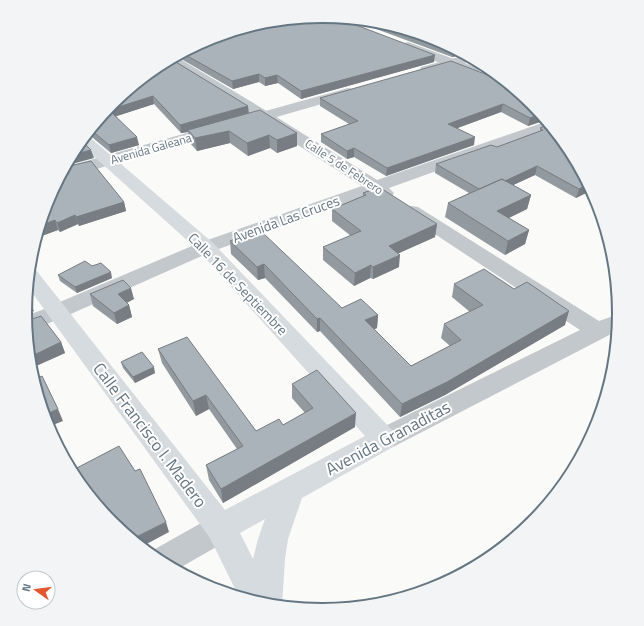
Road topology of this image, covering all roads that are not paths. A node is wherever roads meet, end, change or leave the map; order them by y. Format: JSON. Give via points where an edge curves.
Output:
{"nodes":[{"id":1,"x":394,"y":41,"type":"edge"},
{"id":2,"x":462,"y":60,"type":"edge"},
{"id":3,"x":176,"y":62,"type":"edge"},
{"id":4,"x":451,"y":63,"type":"junction"},
{"id":5,"x":414,"y":74,"type":"edge"},
{"id":6,"x":488,"y":76,"type":"edge"},
{"id":7,"x":362,"y":88,"type":"edge"},
{"id":8,"x":265,"y":116,"type":"junction"},
{"id":9,"x":544,"y":127,"type":"edge"},
{"id":10,"x":88,"y":142,"type":"edge"},
{"id":11,"x":108,"y":161,"type":"junction"},
{"id":12,"x":69,"y":172,"type":"edge"},
{"id":13,"x":376,"y":187,"type":"junction"},
{"id":14,"x":206,"y":247,"type":"junction"},
{"id":15,"x":34,"y":281,"type":"edge"},
{"id":16,"x":56,"y":312,"type":"junction"},
{"id":17,"x":32,"y":322,"type":"edge"},
{"id":18,"x":611,"y":324,"type":"edge"},
{"id":19,"x":597,"y":331,"type":"junction"},
{"id":20,"x":384,"y":439,"type":"junction"},
{"id":21,"x":290,"y":490,"type":"junction"},
{"id":22,"x":221,"y":528,"type":"junction"},
{"id":23,"x":167,"y":558,"type":"edge"},
{"id":24,"x":255,"y":595,"type":"edge"},
{"id":25,"x":267,"y":597,"type":"edge"}],
"edges":[{"from":1,"to":4,"type":"street"},
{"from":2,"to":4,"type":"street"},
{"from":3,"to":8,"type":"street","name":"Calle 5 de Febrero"},
{"from":4,"to":5,"type":"street"},
{"from":4,"to":6,"type":"street"},
{"from":7,"to":8,"type":"street","name":"Avenida Galeana"},
{"from":8,"to":11,"type":"street","name":"Avenida Galeana"},
{"from":8,"to":13,"type":"street","name":"Calle 5 de Febrero"},
{"from":9,"to":13,"type":"street","name":"Avenida Las Cruces"},
{"from":10,"to":11,"type":"main road","name":"Calle 16 de Septiembre"},
{"from":11,"to":12,"type":"street","name":"Avenida Galeana"},
{"from":11,"to":14,"type":"main road","name":"Calle 16 de Septiembre"},
{"from":13,"to":14,"type":"street","name":"Avenida Las Cruces"},
{"from":13,"to":19,"type":"street","name":"Calle 5 de Febrero"},
{"from":14,"to":16,"type":"street","name":"Avenida Las Cruces"},
{"from":14,"to":20,"type":"main road","name":"Calle 16 de Septiembre"},
{"from":15,"to":16,"type":"main road","name":"Calle Francisco I. Madero"},
{"from":16,"to":17,"type":"street","name":"Avenida Las Cruces"},
{"from":16,"to":22,"type":"main road","name":"Calle Francisco I. Madero"},
{"from":18,"to":19,"type":"street","name":"Avenida Granaditas"},
{"from":19,"to":20,"type":"street","name":"Avenida Granaditas"},
{"from":20,"to":21,"type":"main road","name":"Avenida Granaditas"},
{"from":21,"to":22,"type":"main road","name":"Avenida Granaditas"},
{"from":21,"to":25,"type":"main road","via":[[273,539]]},
{"from":22,"to":23,"type":"street","name":"Avenida Granaditas"},
{"from":22,"to":24,"type":"main road","name":"Calle Francisco I. Madero"}]}
